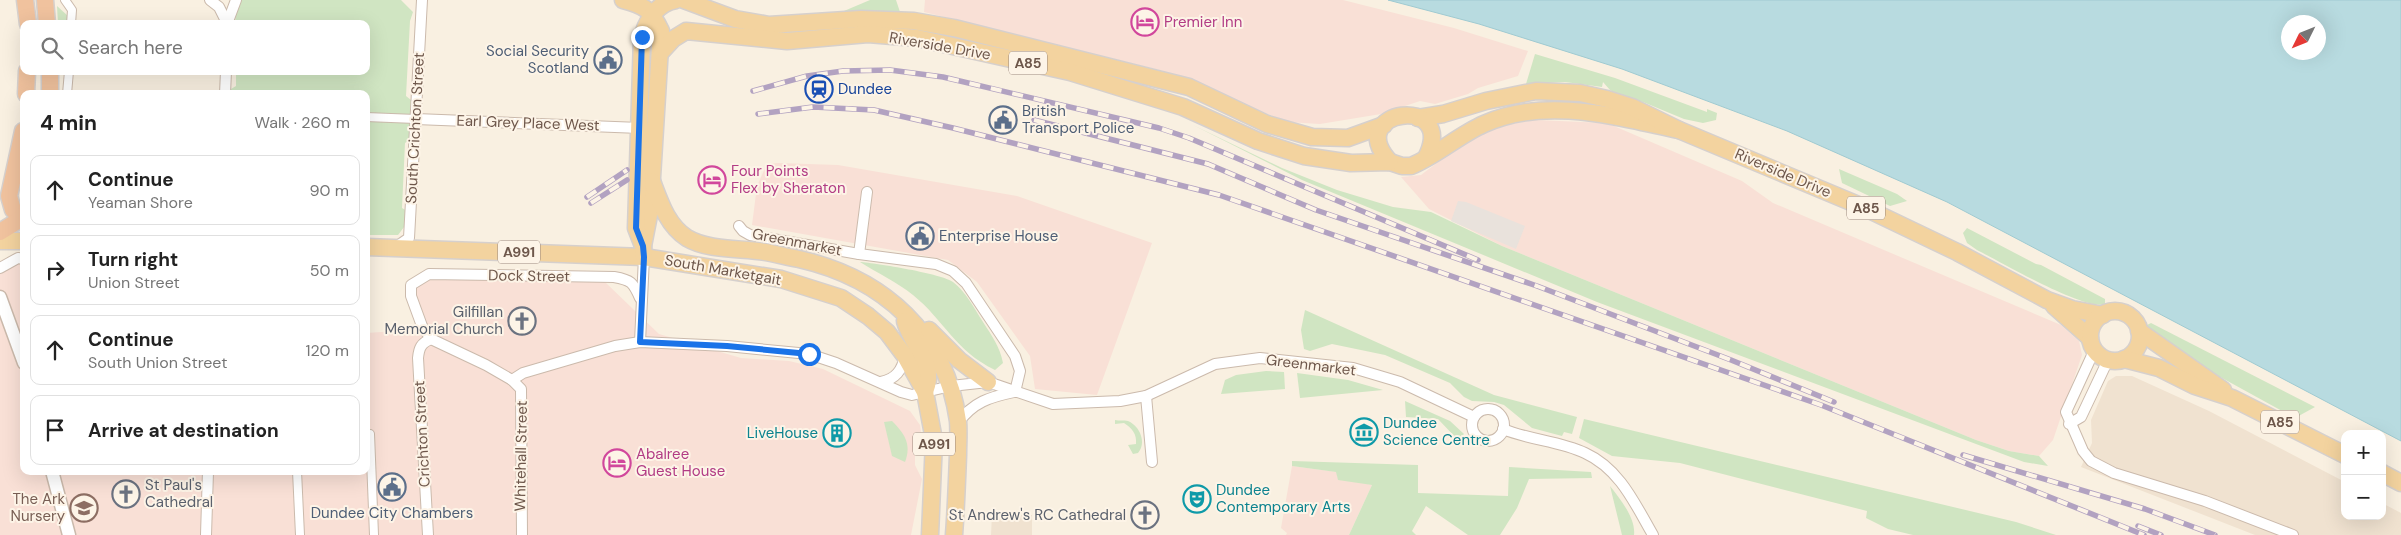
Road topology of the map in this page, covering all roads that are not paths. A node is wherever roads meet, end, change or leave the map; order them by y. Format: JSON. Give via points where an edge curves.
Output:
{"nodes":[{"id":1,"x":25,"y":0,"type":"edge"},
{"id":2,"x":45,"y":0,"type":"edge"},
{"id":3,"x":65,"y":0,"type":"edge"},
{"id":4,"x":210,"y":0,"type":"edge"},
{"id":5,"x":236,"y":0,"type":"edge"},
{"id":6,"x":422,"y":0,"type":"edge"},
{"id":7,"x":623,"y":0,"type":"edge"},
{"id":8,"x":676,"y":0,"type":"edge"},
{"id":9,"x":684,"y":0,"type":"edge"},
{"id":10,"x":653,"y":14,"type":"junction"},
{"id":11,"x":28,"y":20,"type":"edge"},
{"id":12,"x":47,"y":20,"type":"edge"},
{"id":13,"x":71,"y":20,"type":"edge"},
{"id":14,"x":226,"y":20,"type":"edge"},
{"id":15,"x":228,"y":20,"type":"edge"},
{"id":16,"x":661,"y":52,"type":"junction"},
{"id":17,"x":27,"y":75,"type":"edge"},
{"id":18,"x":50,"y":75,"type":"edge"},
{"id":19,"x":69,"y":75,"type":"edge"},
{"id":20,"x":226,"y":75,"type":"edge"},
{"id":21,"x":26,"y":90,"type":"edge"},
{"id":22,"x":50,"y":90,"type":"edge"},
{"id":23,"x":68,"y":90,"type":"edge"},
{"id":24,"x":225,"y":90,"type":"edge"},
{"id":25,"x":370,"y":117,"type":"edge"},
{"id":26,"x":1418,"y":118,"type":"junction"},
{"id":27,"x":416,"y":119,"type":"junction"},
{"id":28,"x":1384,"y":125,"type":"junction"},
{"id":29,"x":640,"y":128,"type":"junction"},
{"id":30,"x":1679,"y":130,"type":"junction"},
{"id":31,"x":20,"y":138,"type":"edge"},
{"id":32,"x":20,"y":145,"type":"edge"},
{"id":33,"x":1426,"y":158,"type":"junction"},
{"id":34,"x":1390,"y":162,"type":"junction"},
{"id":35,"x":652,"y":181,"type":"junction"},
{"id":36,"x":0,"y":185,"type":"edge"},
{"id":37,"x":867,"y":192,"type":"dead end"},
{"id":38,"x":20,"y":215,"type":"edge"},
{"id":39,"x":20,"y":219,"type":"edge"},
{"id":40,"x":739,"y":226,"type":"dead end"},
{"id":41,"x":0,"y":232,"type":"edge"},
{"id":42,"x":0,"y":241,"type":"edge"},
{"id":43,"x":20,"y":241,"type":"edge"},
{"id":44,"x":370,"y":247,"type":"edge"},
{"id":45,"x":395,"y":248,"type":"junction"},
{"id":46,"x":644,"y":252,"type":"junction"},
{"id":47,"x":859,"y":254,"type":"junction"},
{"id":48,"x":20,"y":258,"type":"edge"},
{"id":49,"x":0,"y":268,"type":"edge"},
{"id":50,"x":0,"y":297,"type":"edge"},
{"id":51,"x":640,"y":298,"type":"junction"},
{"id":52,"x":2047,"y":300,"type":"junction"},
{"id":53,"x":903,"y":311,"type":"junction"},
{"id":54,"x":2103,"y":315,"type":"junction"},
{"id":55,"x":2139,"y":331,"type":"junction"},
{"id":56,"x":431,"y":339,"type":"junction"},
{"id":57,"x":640,"y":342,"type":"junction"},
{"id":58,"x":2092,"y":344,"type":"junction"},
{"id":59,"x":20,"y":351,"type":"edge"},
{"id":60,"x":905,"y":356,"type":"junction"},
{"id":61,"x":2116,"y":360,"type":"junction"},
{"id":62,"x":512,"y":380,"type":"junction"},
{"id":63,"x":881,"y":382,"type":"junction"},
{"id":64,"x":988,"y":382,"type":"junction"},
{"id":65,"x":951,"y":386,"type":"junction"},
{"id":66,"x":925,"y":392,"type":"junction"},
{"id":67,"x":1015,"y":392,"type":"junction"},
{"id":68,"x":1146,"y":396,"type":"junction"},
{"id":69,"x":2232,"y":398,"type":"junction"},
{"id":70,"x":1474,"y":417,"type":"junction"},
{"id":71,"x":958,"y":423,"type":"junction"},
{"id":72,"x":2069,"y":424,"type":"junction"},
{"id":73,"x":1503,"y":429,"type":"junction"},
{"id":74,"x":370,"y":434,"type":"edge"},
{"id":75,"x":2341,"y":453,"type":"edge"},
{"id":76,"x":1152,"y":462,"type":"dead end"},
{"id":77,"x":53,"y":475,"type":"edge"},
{"id":78,"x":208,"y":475,"type":"edge"},
{"id":79,"x":297,"y":475,"type":"edge"},
{"id":80,"x":2384,"y":475,"type":"edge"},
{"id":81,"x":2401,"y":483,"type":"edge"},
{"id":82,"x":70,"y":535,"type":"edge"},
{"id":83,"x":206,"y":535,"type":"edge"},
{"id":84,"x":300,"y":535,"type":"edge"},
{"id":85,"x":374,"y":535,"type":"edge"},
{"id":86,"x":428,"y":535,"type":"edge"},
{"id":87,"x":522,"y":535,"type":"edge"},
{"id":88,"x":930,"y":535,"type":"edge"},
{"id":89,"x":954,"y":535,"type":"edge"},
{"id":90,"x":1653,"y":535,"type":"edge"},
{"id":91,"x":2292,"y":535,"type":"edge"}],
"edges":[{"from":1,"to":11,"type":"highway"},
{"from":2,"to":12,"type":"highway"},
{"from":3,"to":13,"type":"street","via":[[72,10]]},
{"from":4,"to":14,"type":"street","via":[[219,7]]},
{"from":5,"to":15,"type":"street"},
{"from":6,"to":27,"type":"street","name":"South Crichton Street"},
{"from":7,"to":10,"type":"main road","via":[[641,4]]},
{"from":8,"to":10,"type":"main road","via":[[664,4]]},
{"from":9,"to":28,"type":"main road","name":"Riverside Drive","number":"A85","via":[[735,19],[769,25],[861,19],[914,21],[954,28],[1189,87],[1267,124],[1312,137],[1348,138]]},
{"from":10,"to":16,"type":"main road","number":"A991","via":[[661,31]]},
{"from":10,"to":29,"type":"main road","via":[[642,37]]},
{"from":16,"to":34,"type":"main road","name":"Riverside Drive","number":"A85","via":[[672,39],[686,31],[787,42],[868,34],[917,38],[1070,72],[1183,107],[1258,141],[1304,156],[1351,163]]},
{"from":16,"to":35,"type":"main road","number":"A991"},
{"from":17,"to":21,"type":"highway"},
{"from":18,"to":22,"type":"highway"},
{"from":19,"to":23,"type":"street"},
{"from":20,"to":24,"type":"street"},
{"from":25,"to":27,"type":"street"},
{"from":26,"to":28,"type":"main road","name":"Riverside Drive","number":"A85","via":[[1413,114],[1399,114]]},
{"from":26,"to":30,"type":"main road","name":"Riverside Drive","number":"A85","via":[[1515,95],[1553,90],[1607,99],[1632,107]]},
{"from":26,"to":33,"type":"main road","via":[[1431,132],[1431,147]]},
{"from":27,"to":29,"type":"street","name":"Earl Grey Place West"},
{"from":27,"to":45,"type":"street","name":"South Crichton Street","via":[[409,238]]},
{"from":28,"to":34,"type":"main road","via":[[1380,146]]},
{"from":29,"to":46,"type":"main road","via":[[636,228]]},
{"from":30,"to":33,"type":"main road","name":"Riverside Drive","number":"A85","via":[[1595,112],[1536,111],[1486,123]]},
{"from":30,"to":52,"type":"main road","name":"Riverside Drive","number":"A85","via":[[1863,207]]},
{"from":31,"to":36,"type":"highway"},
{"from":32,"to":38,"type":"highway","via":[[9,196],[13,210]]},
{"from":33,"to":34,"type":"main road","name":"Riverside Drive","number":"A85","via":[[1411,166]]},
{"from":35,"to":46,"type":"main road","number":"A991"},
{"from":35,"to":53,"type":"main road","name":"South Marketgait","number":"A991","via":[[667,218],[687,237],[699,243],[810,262],[853,277]]},
{"from":37,"to":47,"type":"street","name":"Greenmarket"},
{"from":39,"to":41,"type":"highway"},
{"from":40,"to":47,"type":"street","name":"Greenmarket","via":[[750,234]]},
{"from":42,"to":43,"type":"main road"},
{"from":44,"to":45,"type":"main road","number":"A991"},
{"from":45,"to":46,"type":"main road","number":"A991"},
{"from":46,"to":51,"type":"street"},
{"from":46,"to":60,"type":"main road","name":"South Marketgait","number":"A991","via":[[803,284],[841,298],[886,332]]},
{"from":47,"to":67,"type":"street","name":"Greenmarket","via":[[936,264],[953,271],[966,283],[1015,356],[1020,371]]},
{"from":48,"to":49,"type":"street"},
{"from":50,"to":59,"type":"street"},
{"from":51,"to":56,"type":"street","name":"Dock Street","via":[[628,279],[614,277],[429,274],[410,285],[422,326]]},
{"from":51,"to":57,"type":"street"},
{"from":52,"to":54,"type":"main road","name":"Riverside Drive","number":"A85"},
{"from":52,"to":58,"type":"main road","name":"Riverside Drive","number":"A85"},
{"from":53,"to":64,"type":"main road"},
{"from":53,"to":65,"type":"main road","number":"A991","via":[[926,336]]},
{"from":53,"to":66,"type":"main road","via":[[907,328],[928,366],[930,380]]},
{"from":54,"to":55,"type":"main road","name":"Riverside Drive","number":"A85","via":[[2114,312],[2126,314]]},
{"from":54,"to":58,"type":"main road","via":[[2094,323]]},
{"from":55,"to":61,"type":"main road","via":[[2136,349]]},
{"from":55,"to":69,"type":"main road","name":"Riverside Drive","number":"A85"},
{"from":56,"to":62,"type":"street"},
{"from":56,"to":86,"type":"street","name":"Crichton Street","via":[[419,348],[418,358]]},
{"from":57,"to":62,"type":"street","name":"Greenmarket","via":[[522,373]]},
{"from":57,"to":63,"type":"street","name":"Greenmarket","via":[[809,354]]},
{"from":58,"to":61,"type":"main road","name":"Riverside Drive","number":"A85"},
{"from":58,"to":72,"type":"street","via":[[2066,412]]},
{"from":60,"to":63,"type":"street","via":[[895,377]]},
{"from":60,"to":66,"type":"main road","number":"A991"},
{"from":61,"to":69,"type":"main road","name":"Riverside Drive","number":"A85","via":[[2160,368],[2195,386]]},
{"from":61,"to":72,"type":"street","via":[[2081,417]]},
{"from":62,"to":87,"type":"street","name":"Whitehall Street","via":[[522,394]]},
{"from":63,"to":66,"type":"street","name":"Greenmarket","via":[[906,394]]},
{"from":64,"to":65,"type":"street","name":"Greenmarket"},
{"from":64,"to":67,"type":"street","name":"Greenmarket"},
{"from":65,"to":66,"type":"street","name":"Greenmarket"},
{"from":65,"to":71,"type":"main road","number":"A991"},
{"from":66,"to":88,"type":"main road","number":"A991","via":[[934,440]]},
{"from":67,"to":68,"type":"street","name":"Greenmarket","via":[[1053,404],[1120,401]]},
{"from":67,"to":71,"type":"street","name":"Greenmarket","via":[[986,398],[972,406]]},
{"from":68,"to":70,"type":"street","name":"Greenmarket","via":[[1215,364],[1260,358],[1353,368],[1400,382]]},
{"from":68,"to":76,"type":"street"},
{"from":69,"to":75,"type":"main road","name":"Riverside Drive","number":"A85"},
{"from":70,"to":73,"type":"street","via":[[1485,409],[1494,410],[1501,416]]},
{"from":70,"to":73,"type":"street","via":[[1473,431],[1482,440],[1495,439]]},
{"from":71,"to":89,"type":"main road","number":"A991"},
{"from":72,"to":91,"type":"street","via":[[2091,461],[2114,473],[2205,501]]},
{"from":73,"to":90,"type":"street","via":[[1585,453],[1610,469],[1623,483]]},
{"from":74,"to":85,"type":"street"},
{"from":77,"to":82,"type":"street"},
{"from":78,"to":83,"type":"street"},
{"from":79,"to":84,"type":"street"},
{"from":80,"to":81,"type":"main road"}]}
